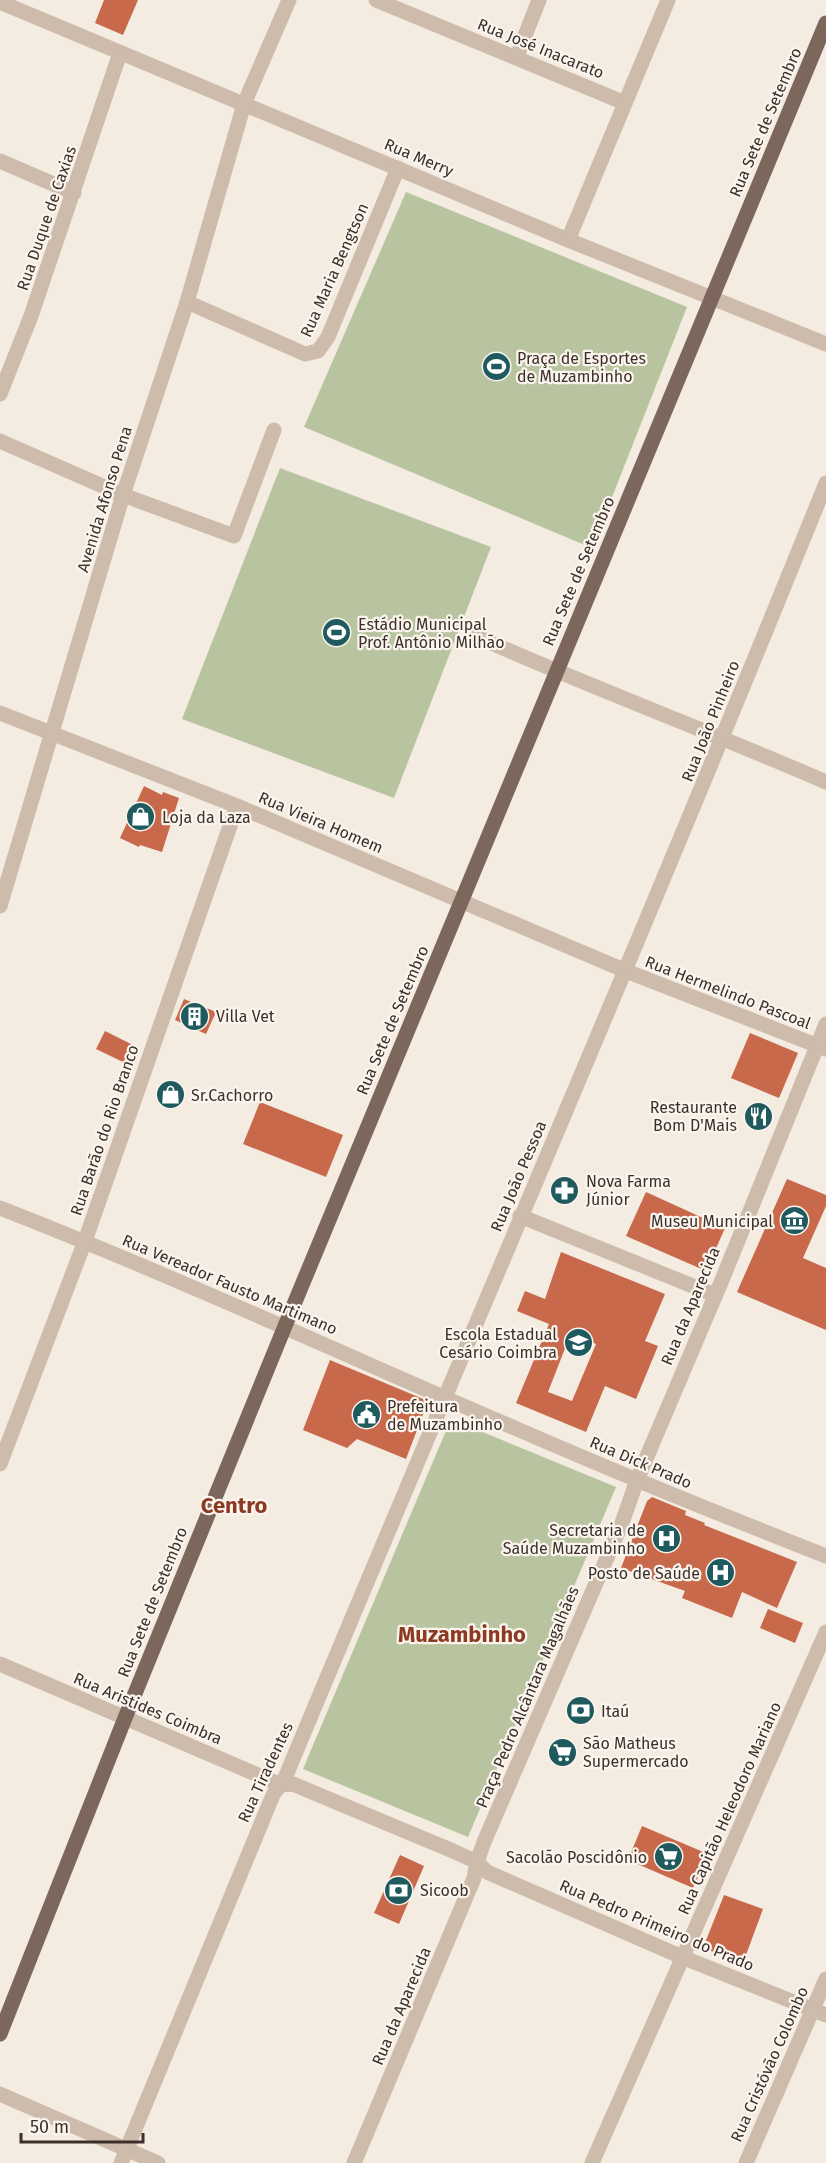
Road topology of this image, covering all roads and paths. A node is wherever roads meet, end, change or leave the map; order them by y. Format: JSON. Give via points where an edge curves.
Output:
{"nodes":[{"id":1,"x":289,"y":0,"type":"edge"},
{"id":2,"x":376,"y":0,"type":"edge"},
{"id":3,"x":539,"y":0,"type":"edge"},
{"id":4,"x":0,"y":2,"type":"edge"},
{"id":5,"x":663,"y":3,"type":"edge"},
{"id":6,"x":405,"y":6,"type":"edge"},
{"id":7,"x":826,"y":23,"type":"edge"},
{"id":8,"x":120,"y":53,"type":"junction"},
{"id":9,"x":517,"y":56,"type":"junction"},
{"id":10,"x":625,"y":103,"type":"junction"},
{"id":11,"x":244,"y":104,"type":"junction"},
{"id":12,"x":0,"y":161,"type":"edge"},
{"id":13,"x":398,"y":168,"type":"junction"},
{"id":14,"x":74,"y":194,"type":"junction"},
{"id":15,"x":568,"y":240,"type":"junction"},
{"id":16,"x":710,"y":298,"type":"junction"},
{"id":17,"x":187,"y":302,"type":"junction"},
{"id":18,"x":826,"y":344,"type":"edge"},
{"id":19,"x":0,"y":393,"type":"edge"},
{"id":20,"x":274,"y":430,"type":"dead end"},
{"id":21,"x":0,"y":441,"type":"edge"},
{"id":22,"x":826,"y":483,"type":"edge"},
{"id":23,"x":123,"y":495,"type":"junction"},
{"id":24,"x":473,"y":635,"type":"dead end"},
{"id":25,"x":555,"y":671,"type":"junction"},
{"id":26,"x":0,"y":713,"type":"edge"},
{"id":27,"x":52,"y":734,"type":"junction"},
{"id":28,"x":724,"y":737,"type":"junction"},
{"id":29,"x":826,"y":782,"type":"edge"},
{"id":30,"x":237,"y":806,"type":"junction"},
{"id":31,"x":461,"y":901,"type":"junction"},
{"id":32,"x":0,"y":906,"type":"edge"},
{"id":33,"x":626,"y":971,"type":"junction"},
{"id":34,"x":826,"y":1024,"type":"edge"},
{"id":35,"x":821,"y":1048,"type":"edge"},
{"id":36,"x":0,"y":1208,"type":"edge"},
{"id":37,"x":520,"y":1216,"type":"junction"},
{"id":38,"x":85,"y":1241,"type":"junction"},
{"id":39,"x":715,"y":1295,"type":"junction"},
{"id":40,"x":285,"y":1326,"type":"junction"},
{"id":41,"x":445,"y":1397,"type":"junction"},
{"id":42,"x":0,"y":1464,"type":"edge"},
{"id":43,"x":637,"y":1480,"type":"junction"},
{"id":44,"x":826,"y":1556,"type":"edge"},
{"id":45,"x":826,"y":1632,"type":"edge"},
{"id":46,"x":0,"y":1664,"type":"edge"},
{"id":47,"x":125,"y":1718,"type":"junction"},
{"id":48,"x":281,"y":1785,"type":"junction"},
{"id":49,"x":477,"y":1862,"type":"junction"},
{"id":50,"x":682,"y":1957,"type":"junction"},
{"id":51,"x":826,"y":1979,"type":"edge"},
{"id":52,"x":820,"y":2012,"type":"edge"},
{"id":53,"x":0,"y":2034,"type":"edge"},
{"id":54,"x":0,"y":2094,"type":"edge"},
{"id":55,"x":124,"y":2156,"type":"edge"},
{"id":56,"x":158,"y":2163,"type":"edge"},
{"id":57,"x":354,"y":2163,"type":"edge"},
{"id":58,"x":592,"y":2163,"type":"edge"},
{"id":59,"x":746,"y":2163,"type":"edge"}],
"edges":[{"from":1,"to":11,"type":"street","name":"Avenida Afonso Pena"},
{"from":2,"to":6,"type":"street","name":"Rua José Inacarato"},
{"from":3,"to":9,"type":"street"},
{"from":4,"to":8,"type":"street","name":"Rua Merry"},
{"from":5,"to":10,"type":"street"},
{"from":6,"to":9,"type":"street","name":"Rua José Inacarato"},
{"from":7,"to":16,"type":"main road","name":"Rua Sete de Setembro"},
{"from":8,"to":11,"type":"street","name":"Rua Merry"},
{"from":8,"to":14,"type":"street","name":"Rua Duque de Caxias"},
{"from":9,"to":10,"type":"street","name":"Rua José Inacarato"},
{"from":10,"to":15,"type":"street"},
{"from":11,"to":13,"type":"street","name":"Rua Merry"},
{"from":11,"to":17,"type":"street","name":"Avenida Afonso Pena"},
{"from":12,"to":14,"type":"street"},
{"from":13,"to":15,"type":"street","name":"Rua Merry"},
{"from":13,"to":17,"type":"street","name":"Rua Maria Bengtson","via":[[328,337],[318,351],[305,354]]},
{"from":14,"to":19,"type":"street","name":"Rua Duque de Caxias","via":[[32,316]]},
{"from":15,"to":16,"type":"street","name":"Rua Merry"},
{"from":16,"to":18,"type":"street","name":"Rua Merry"},
{"from":16,"to":25,"type":"main road","name":"Rua Sete de Setembro"},
{"from":17,"to":23,"type":"street","name":"Avenida Afonso Pena"},
{"from":20,"to":23,"type":"street","via":[[234,536]]},
{"from":21,"to":23,"type":"street"},
{"from":22,"to":28,"type":"street","name":"Rua João Pinheiro"},
{"from":23,"to":27,"type":"street","name":"Avenida Afonso Pena"},
{"from":24,"to":25,"type":"street"},
{"from":25,"to":28,"type":"street"},
{"from":25,"to":31,"type":"main road","name":"Rua Sete de Setembro"},
{"from":26,"to":27,"type":"street","name":"Rua Vieira Homem"},
{"from":27,"to":30,"type":"street","name":"Rua Vieira Homem"},
{"from":27,"to":32,"type":"street","name":"Avenida Afonso Pena"},
{"from":28,"to":29,"type":"street"},
{"from":28,"to":33,"type":"street","name":"Rua João Pinheiro"},
{"from":30,"to":31,"type":"street","name":"Rua Vieira Homem"},
{"from":30,"to":38,"type":"street","name":"Rua Barão do Rio Branco"},
{"from":31,"to":33,"type":"street","name":"Rua Vieira Homem"},
{"from":31,"to":40,"type":"main road","name":"Rua Sete de Setembro"},
{"from":33,"to":35,"type":"street","name":"Rua Hermelindo Pascoal"},
{"from":33,"to":37,"type":"street","name":"Rua João Pessoa"},
{"from":34,"to":35,"type":"street","name":"Rua da Aparecida"},
{"from":35,"to":39,"type":"street","name":"Rua da Aparecida"},
{"from":36,"to":38,"type":"street","name":"Rua Vereador Fausto Martimano"},
{"from":37,"to":39,"type":"street"},
{"from":37,"to":41,"type":"street","name":"Rua João Pessoa"},
{"from":38,"to":40,"type":"street","name":"Rua Vereador Fausto Martimano"},
{"from":38,"to":42,"type":"street","name":"Rua Barão do Rio Branco"},
{"from":39,"to":43,"type":"street","name":"Rua da Aparecida"},
{"from":40,"to":41,"type":"street","name":"Rua Vereador Fausto Martimano"},
{"from":40,"to":47,"type":"main road","name":"Rua Sete de Setembro"},
{"from":41,"to":43,"type":"street","name":"Rua Dick Prado"},
{"from":41,"to":48,"type":"street","name":"Rua Tiradentes"},
{"from":43,"to":44,"type":"street","name":"Rua Dick Prado"},
{"from":43,"to":49,"type":"street","name":"Praça Pedro Alcântara Magalhães"},
{"from":45,"to":50,"type":"street","name":"Rua Capitão Heleodoro Mariano"},
{"from":46,"to":47,"type":"street","name":"Rua Aristides Coimbra"},
{"from":47,"to":48,"type":"street","name":"Rua Aristides Coimbra"},
{"from":47,"to":53,"type":"main road","name":"Rua Sete de Setembro"},
{"from":48,"to":49,"type":"street","name":"Rua Aristides Coimbra","via":[[293,1784]]},
{"from":48,"to":55,"type":"street","name":"Rua Tiradentes","via":[[273,1795]]},
{"from":49,"to":50,"type":"street","name":"Rua Pedro Primeiro do Prado","via":[[487,1872]]},
{"from":49,"to":57,"type":"street","name":"Rua da Aparecida","via":[[474,1878]]},
{"from":50,"to":52,"type":"street","name":"Rua Pedro Primeiro do Prado"},
{"from":50,"to":58,"type":"street","name":"Rua Capitão Heleodoro Mariano"},
{"from":51,"to":52,"type":"street","name":"Rua Cristóvão Colombo"},
{"from":52,"to":59,"type":"street","name":"Rua Cristóvão Colombo"},
{"from":54,"to":55,"type":"street"},
{"from":55,"to":56,"type":"street"}]}
